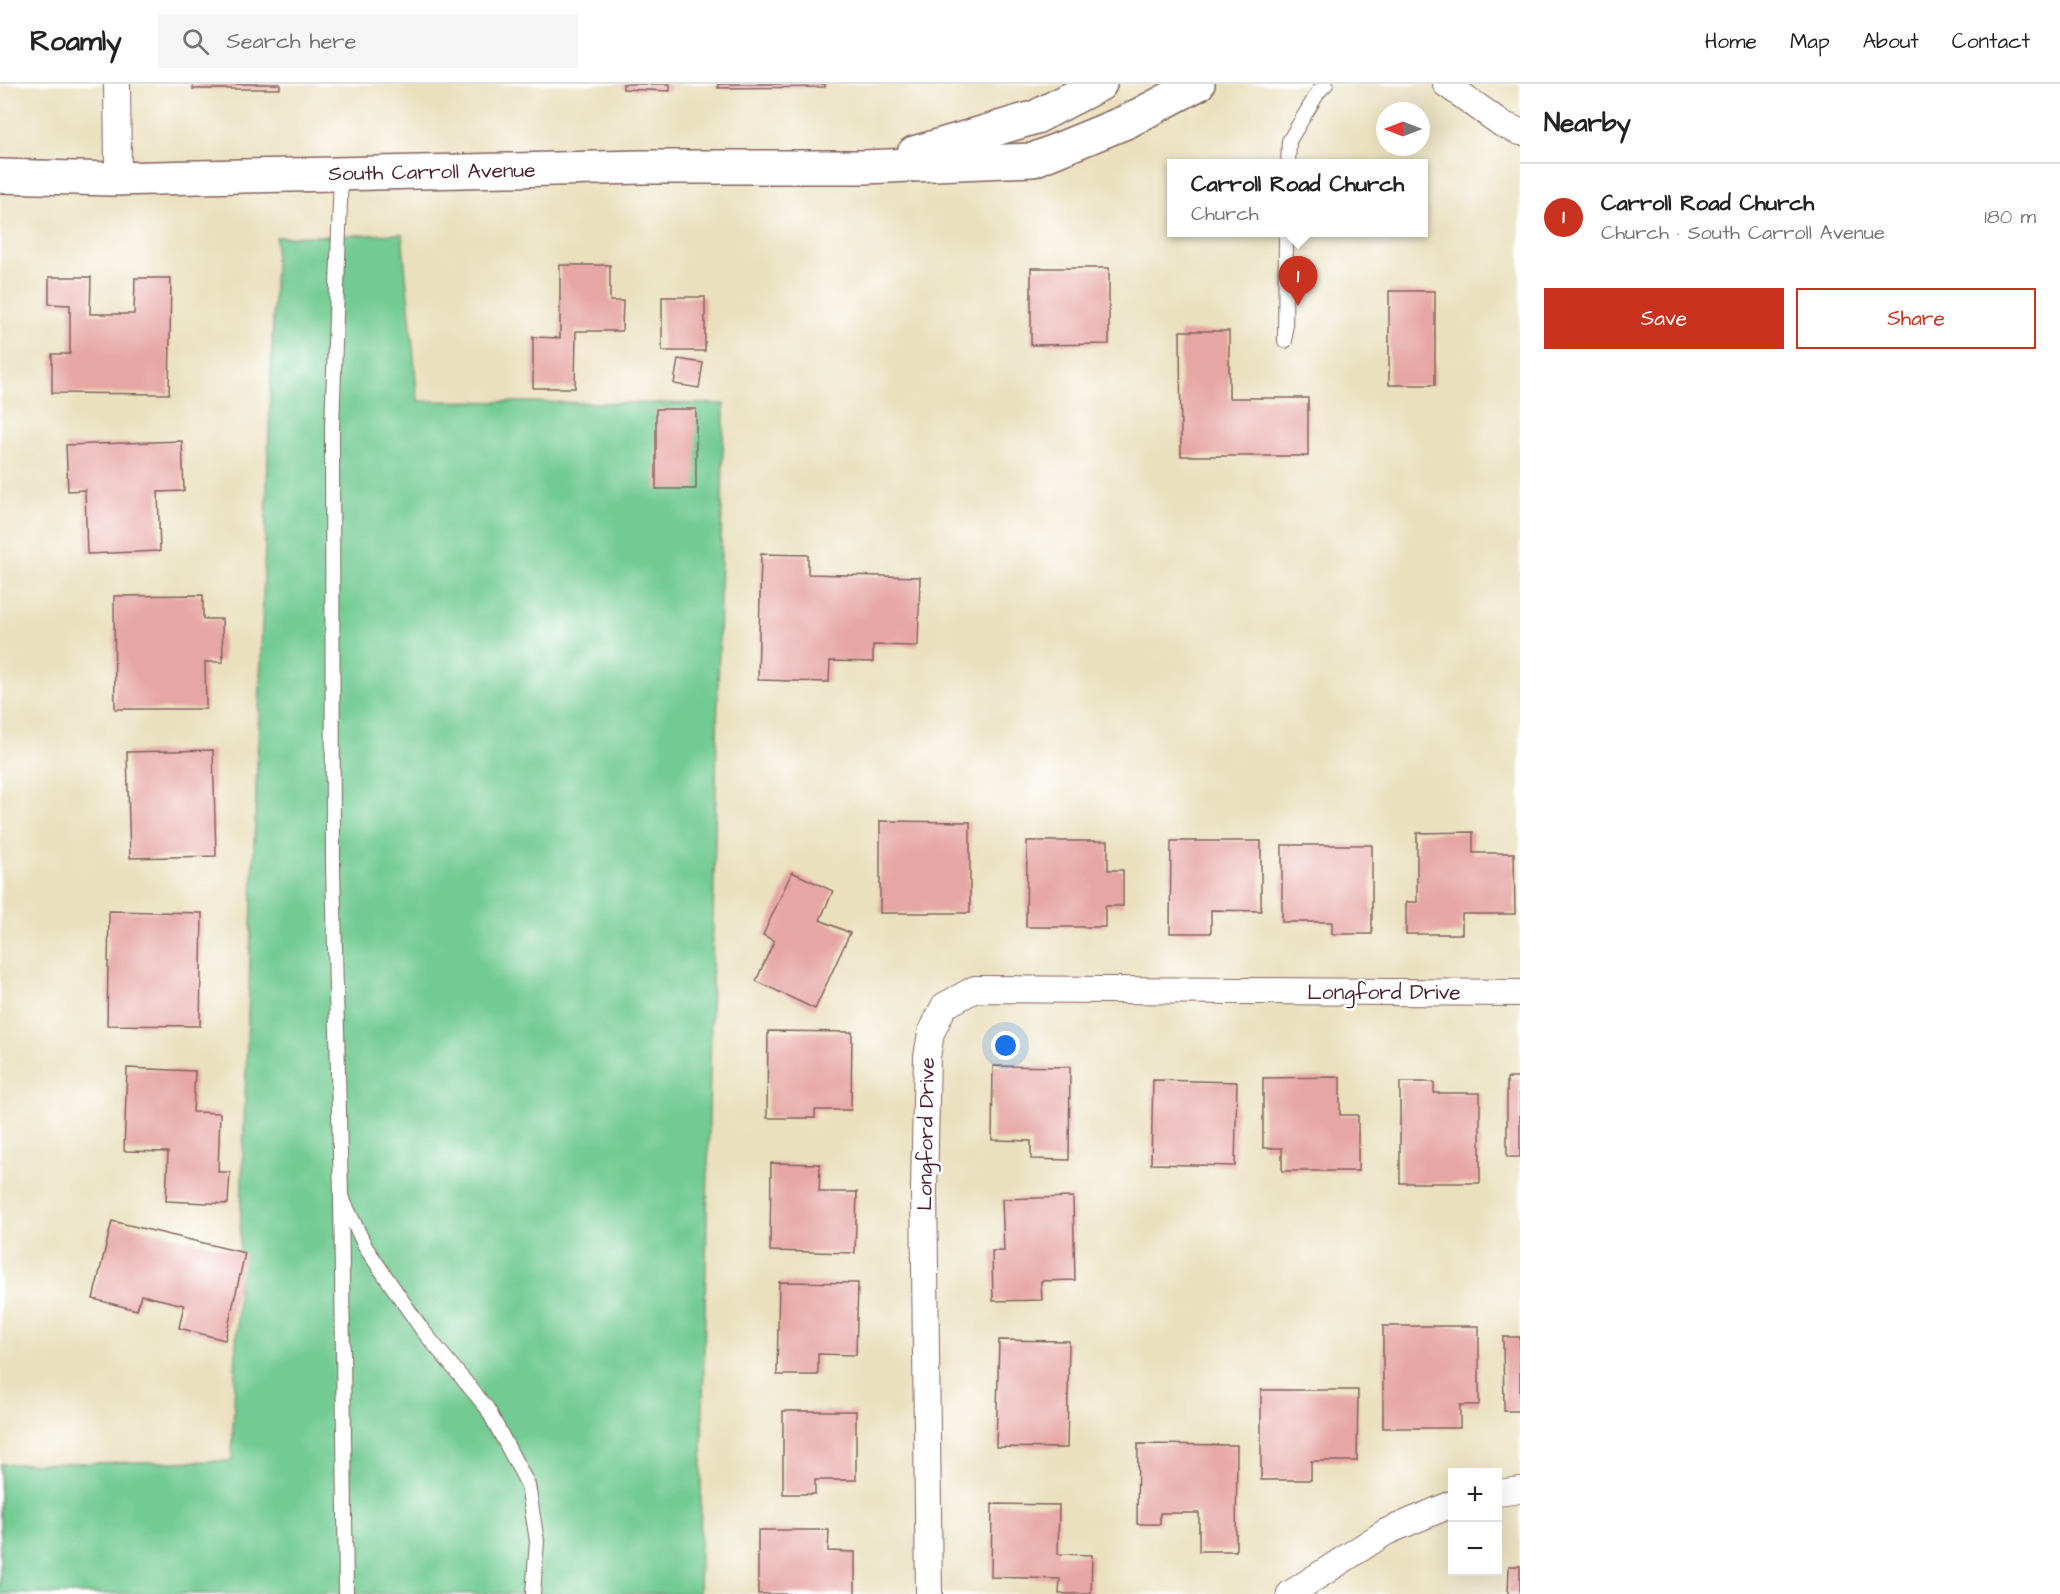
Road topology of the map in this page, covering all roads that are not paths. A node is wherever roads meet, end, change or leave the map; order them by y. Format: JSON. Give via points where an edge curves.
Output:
{"nodes":[{"id":1,"x":117,"y":84,"type":"edge"},
{"id":2,"x":1100,"y":84,"type":"edge"},
{"id":3,"x":1198,"y":84,"type":"edge"},
{"id":4,"x":1326,"y":84,"type":"edge"},
{"id":5,"x":1446,"y":84,"type":"edge"},
{"id":6,"x":1520,"y":132,"type":"edge"},
{"id":7,"x":1288,"y":159,"type":"edge"},
{"id":8,"x":864,"y":167,"type":"junction"},
{"id":9,"x":341,"y":174,"type":"junction"},
{"id":10,"x":0,"y":176,"type":"edge"},
{"id":11,"x":113,"y":179,"type":"junction"},
{"id":12,"x":1286,"y":237,"type":"edge"},
{"id":13,"x":1286,"y":341,"type":"dead end"},
{"id":14,"x":1520,"y":993,"type":"edge"},
{"id":15,"x":341,"y":1195,"type":"junction"},
{"id":16,"x":1520,"y":1490,"type":"edge"},
{"id":17,"x":1502,"y":1492,"type":"edge"},
{"id":18,"x":1448,"y":1506,"type":"edge"},
{"id":19,"x":346,"y":1594,"type":"edge"},
{"id":20,"x":533,"y":1594,"type":"edge"},
{"id":21,"x":929,"y":1594,"type":"edge"},
{"id":22,"x":1290,"y":1594,"type":"edge"}],
"edges":[{"from":1,"to":11,"type":"street","via":[[118,164]]},
{"from":2,"to":8,"type":"main road","name":"South Carroll Avenue","via":[[1036,117]]},
{"from":3,"to":8,"type":"main road","name":"South Carroll Avenue","via":[[1128,121],[1033,160]]},
{"from":4,"to":7,"type":"lane","via":[[1289,141]]},
{"from":5,"to":6,"type":"street","via":[[1502,124]]},
{"from":8,"to":9,"type":"main road","name":"South Carroll Avenue"},
{"from":9,"to":11,"type":"main road","name":"South Carroll Avenue"},
{"from":9,"to":15,"type":"lane","via":[[332,428],[333,867]]},
{"from":10,"to":11,"type":"main road","name":"South Carroll Avenue"},
{"from":12,"to":13,"type":"lane"},
{"from":14,"to":21,"type":"street","name":"Longford Drive","via":[[975,989],[944,1006],[931,1033],[927,1057],[924,1188]]},
{"from":15,"to":19,"type":"lane"},
{"from":15,"to":20,"type":"lane","via":[[366,1248],[423,1331],[487,1408],[528,1485],[537,1541]]},
{"from":16,"to":17,"type":"street"},
{"from":18,"to":22,"type":"street","via":[[1386,1532]]}]}
